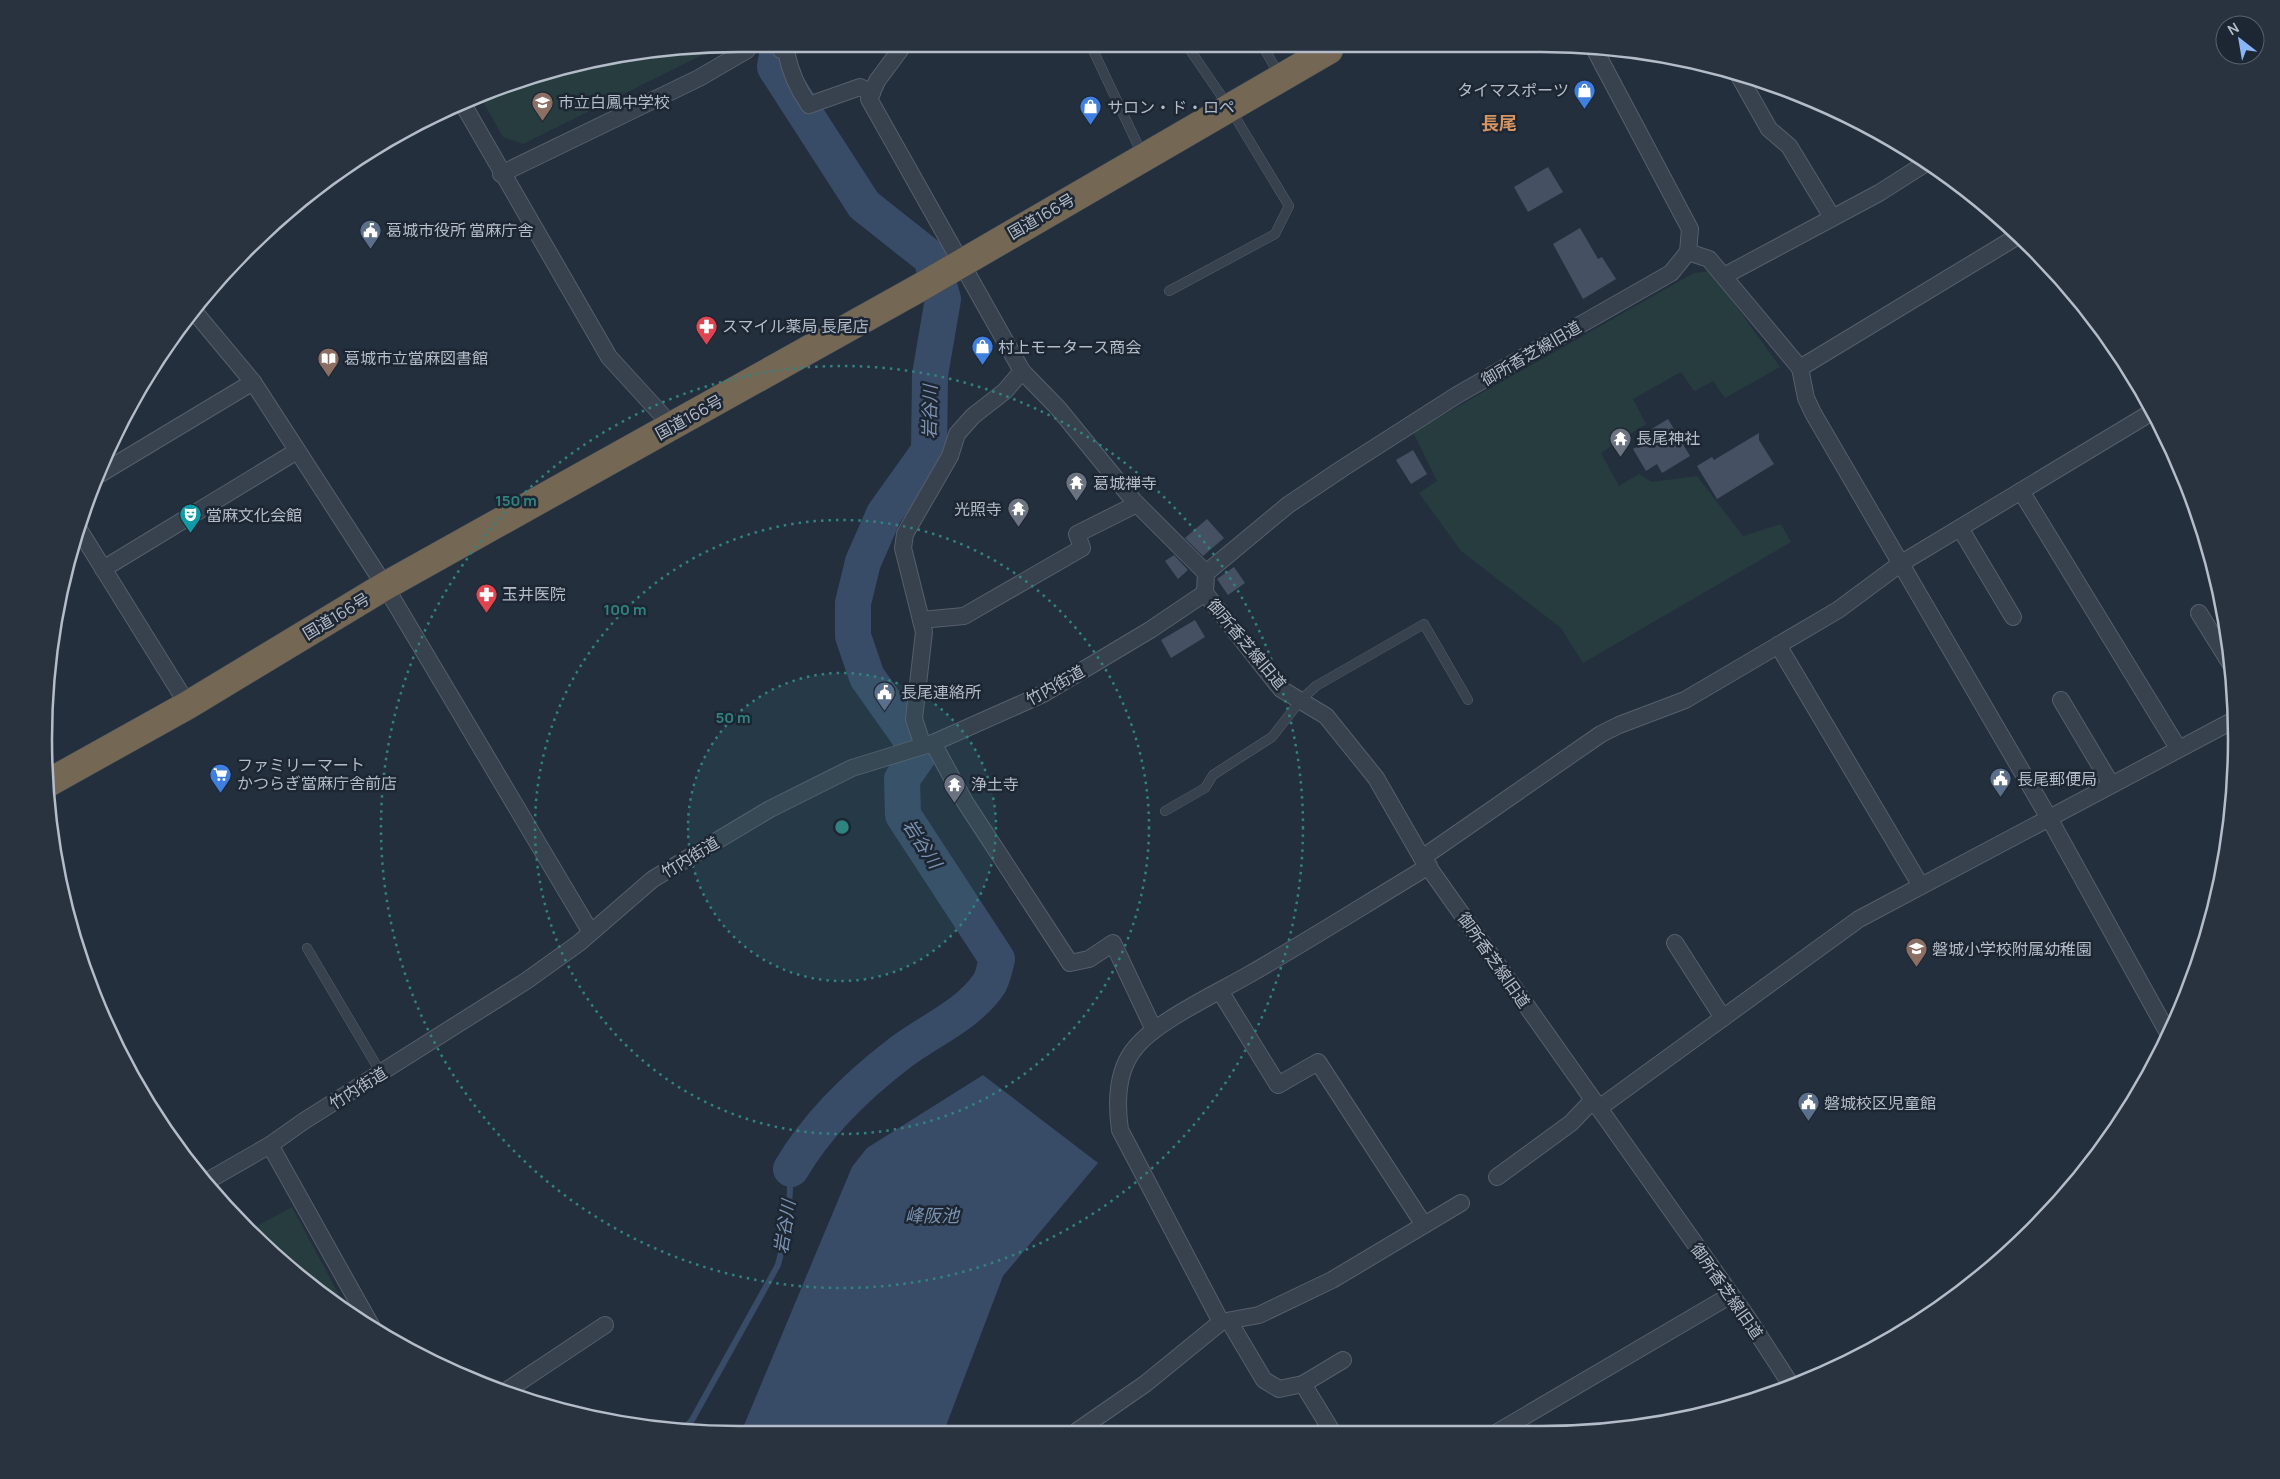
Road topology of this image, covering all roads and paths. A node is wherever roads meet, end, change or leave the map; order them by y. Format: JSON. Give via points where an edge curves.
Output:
{"nodes":[{"id":1,"x":744,"y":52,"type":"edge"},
{"id":2,"x":786,"y":52,"type":"edge"},
{"id":3,"x":899,"y":52,"type":"edge"},
{"id":4,"x":1094,"y":52,"type":"edge"},
{"id":5,"x":1191,"y":52,"type":"edge"},
{"id":6,"x":1267,"y":52,"type":"edge"},
{"id":7,"x":1325,"y":52,"type":"edge"},
{"id":8,"x":1598,"y":55,"type":"edge"},
{"id":9,"x":1281,"y":77,"type":"junction"},
{"id":10,"x":1743,"y":84,"type":"edge"},
{"id":11,"x":872,"y":93,"type":"junction"},
{"id":12,"x":1229,"y":107,"type":"junction"},
{"id":13,"x":466,"y":110,"type":"edge"},
{"id":14,"x":1143,"y":156,"type":"junction"},
{"id":15,"x":1921,"y":167,"type":"edge"},
{"id":16,"x":501,"y":174,"type":"junction"},
{"id":17,"x":1832,"y":217,"type":"junction"},
{"id":18,"x":2011,"y":240,"type":"edge"},
{"id":19,"x":1688,"y":252,"type":"junction"},
{"id":20,"x":962,"y":262,"type":"junction"},
{"id":21,"x":1724,"y":276,"type":"junction"},
{"id":22,"x":1169,"y":291,"type":"dead end"},
{"id":23,"x":198,"y":316,"type":"edge"},
{"id":24,"x":1800,"y":368,"type":"junction"},
{"id":25,"x":1022,"y":371,"type":"junction"},
{"id":26,"x":254,"y":382,"type":"junction"},
{"id":27,"x":2146,"y":416,"type":"edge"},
{"id":28,"x":672,"y":426,"type":"junction"},
{"id":29,"x":297,"y":451,"type":"junction"},
{"id":30,"x":109,"y":469,"type":"edge"},
{"id":31,"x":2021,"y":491,"type":"junction"},
{"id":32,"x":1137,"y":504,"type":"junction"},
{"id":33,"x":1960,"y":528,"type":"junction"},
{"id":34,"x":84,"y":537,"type":"edge"},
{"id":35,"x":1900,"y":564,"type":"junction"},
{"id":36,"x":103,"y":569,"type":"junction"},
{"id":37,"x":1206,"y":573,"type":"junction"},
{"id":38,"x":385,"y":586,"type":"junction"},
{"id":39,"x":1205,"y":593,"type":"junction"},
{"id":40,"x":2199,"y":612,"type":"dead end"},
{"id":41,"x":2013,"y":617,"type":"dead end"},
{"id":42,"x":921,"y":620,"type":"junction"},
{"id":43,"x":1778,"y":645,"type":"junction"},
{"id":44,"x":2222,"y":650,"type":"edge"},
{"id":45,"x":1468,"y":700,"type":"dead end"},
{"id":46,"x":2061,"y":700,"type":"dead end"},
{"id":47,"x":1300,"y":701,"type":"junction"},
{"id":48,"x":188,"y":705,"type":"junction"},
{"id":49,"x":2227,"y":723,"type":"edge"},
{"id":50,"x":920,"y":747,"type":"junction"},
{"id":51,"x":2178,"y":748,"type":"junction"},
{"id":52,"x":54,"y":779,"type":"edge"},
{"id":53,"x":2111,"y":784,"type":"junction"},
{"id":54,"x":1166,"y":811,"type":"dead end"},
{"id":55,"x":2048,"y":818,"type":"junction"},
{"id":56,"x":1426,"y":862,"type":"junction"},
{"id":57,"x":1921,"y":886,"type":"junction"},
{"id":58,"x":590,"y":931,"type":"junction"},
{"id":59,"x":1675,"y":942,"type":"dead end"},
{"id":60,"x":307,"y":948,"type":"dead end"},
{"id":61,"x":1220,"y":991,"type":"junction"},
{"id":62,"x":1723,"y":1018,"type":"junction"},
{"id":63,"x":2166,"y":1023,"type":"edge"},
{"id":64,"x":1154,"y":1030,"type":"junction"},
{"id":65,"x":381,"y":1073,"type":"junction"},
{"id":66,"x":1596,"y":1104,"type":"junction"},
{"id":67,"x":270,"y":1146,"type":"junction"},
{"id":68,"x":1497,"y":1177,"type":"dead end"},
{"id":69,"x":212,"y":1179,"type":"edge"},
{"id":70,"x":1460,"y":1203,"type":"dead end"},
{"id":71,"x":1424,"y":1225,"type":"junction"},
{"id":72,"x":1731,"y":1295,"type":"junction"},
{"id":73,"x":365,"y":1315,"type":"edge"},
{"id":74,"x":1225,"y":1321,"type":"junction"},
{"id":75,"x":605,"y":1325,"type":"dead end"},
{"id":76,"x":1343,"y":1360,"type":"dead end"},
{"id":77,"x":1788,"y":1380,"type":"edge"},
{"id":78,"x":1303,"y":1384,"type":"junction"},
{"id":79,"x":512,"y":1387,"type":"edge"},
{"id":80,"x":1084,"y":1426,"type":"edge"},
{"id":81,"x":1329,"y":1426,"type":"edge"},
{"id":82,"x":1520,"y":1426,"type":"edge"}],
"edges":[{"from":1,"to":16,"type":"street","via":[[700,78]]},
{"from":2,"to":11,"type":"street","via":[[789,69],[809,105],[860,87]]},
{"from":3,"to":11,"type":"street"},
{"from":4,"to":14,"type":"lane"},
{"from":5,"to":12,"type":"lane"},
{"from":6,"to":9,"type":"lane"},
{"from":7,"to":9,"type":"highway","name":"国道166号"},
{"from":8,"to":19,"type":"street","via":[[1690,229]]},
{"from":9,"to":12,"type":"highway","name":"国道166号"},
{"from":10,"to":17,"type":"street","via":[[1769,129],[1789,146]]},
{"from":11,"to":20,"type":"street","via":[[869,98]]},
{"from":12,"to":14,"type":"highway","name":"国道166号"},
{"from":12,"to":22,"type":"lane","via":[[1289,206],[1275,234]]},
{"from":13,"to":16,"type":"street"},
{"from":14,"to":20,"type":"highway","name":"国道166号"},
{"from":15,"to":17,"type":"street"},
{"from":16,"to":28,"type":"street","via":[[609,356]]},
{"from":17,"to":21,"type":"street"},
{"from":18,"to":24,"type":"street"},
{"from":19,"to":21,"type":"street","via":[[1709,259]]},
{"from":19,"to":37,"type":"street","name":"御所香芝線旧道","via":[[1671,273],[1457,395],[1343,468],[1288,505]]},
{"from":20,"to":25,"type":"street"},
{"from":20,"to":28,"type":"highway","name":"国道166号"},
{"from":21,"to":24,"type":"street"},
{"from":23,"to":26,"type":"street"},
{"from":24,"to":35,"type":"street","via":[[1806,398],[1813,412]]},
{"from":25,"to":32,"type":"street","via":[[1058,408]]},
{"from":25,"to":42,"type":"street","via":[[957,434],[950,456],[905,534],[903,548]]},
{"from":26,"to":29,"type":"street"},
{"from":26,"to":30,"type":"street"},
{"from":27,"to":31,"type":"street"},
{"from":28,"to":38,"type":"highway","name":"国道166号"},
{"from":29,"to":36,"type":"street"},
{"from":29,"to":38,"type":"street"},
{"from":31,"to":33,"type":"street"},
{"from":31,"to":51,"type":"street"},
{"from":32,"to":37,"type":"street"},
{"from":32,"to":42,"type":"street","via":[[1078,534],[1082,548],[964,616]]},
{"from":33,"to":35,"type":"street"},
{"from":33,"to":41,"type":"street"},
{"from":34,"to":36,"type":"street"},
{"from":35,"to":43,"type":"street","via":[[1838,610]]},
{"from":35,"to":55,"type":"street"},
{"from":36,"to":48,"type":"street"},
{"from":37,"to":39,"type":"street","name":"御所香芝線旧道"},
{"from":38,"to":48,"type":"highway","name":"国道166号"},
{"from":38,"to":58,"type":"street"},
{"from":39,"to":47,"type":"street","name":"御所香芝線旧道","via":[[1281,689]]},
{"from":39,"to":50,"type":"street","name":"竹内街道","via":[[1043,694]]},
{"from":40,"to":44,"type":"street"},
{"from":42,"to":50,"type":"street","via":[[924,639],[914,719]]},
{"from":43,"to":56,"type":"street","via":[[1684,700],[1600,734]]},
{"from":43,"to":57,"type":"street"},
{"from":45,"to":47,"type":"lane","via":[[1424,624],[1316,686]]},
{"from":46,"to":53,"type":"street"},
{"from":47,"to":54,"type":"lane","via":[[1272,737],[1212,775],[1206,788]]},
{"from":47,"to":56,"type":"street","name":"御所香芝線旧道","via":[[1326,716],[1376,778]]},
{"from":48,"to":52,"type":"highway","name":"国道166号"},
{"from":49,"to":51,"type":"street"},
{"from":50,"to":58,"type":"street","name":"竹内街道","via":[[852,768],[770,809],[653,878]]},
{"from":50,"to":64,"type":"street","via":[[965,802],[1070,963],[1089,959],[1113,943]]},
{"from":51,"to":53,"type":"street"},
{"from":53,"to":55,"type":"street"},
{"from":55,"to":57,"type":"street"},
{"from":55,"to":63,"type":"street"},
{"from":56,"to":61,"type":"street"},
{"from":56,"to":66,"type":"street","name":"御所香芝線旧道"},
{"from":57,"to":62,"type":"street","via":[[1840,932]]},
{"from":58,"to":65,"type":"street","name":"竹内街道","via":[[579,943],[526,981]]},
{"from":59,"to":62,"type":"street"},
{"from":60,"to":65,"type":"lane"},
{"from":61,"to":64,"type":"street"},
{"from":61,"to":71,"type":"street","via":[[1278,1084],[1318,1062]]},
{"from":62,"to":66,"type":"street"},
{"from":64,"to":74,"type":"street","via":[[1135,1048],[1121,1072],[1117,1110],[1120,1130]]},
{"from":65,"to":67,"type":"street","name":"竹内街道"},
{"from":66,"to":68,"type":"street"},
{"from":66,"to":72,"type":"street","name":"御所香芝線旧道"},
{"from":67,"to":69,"type":"street","name":"竹内街道"},
{"from":67,"to":73,"type":"street"},
{"from":70,"to":71,"type":"street"},
{"from":71,"to":74,"type":"street","via":[[1332,1280],[1259,1315]]},
{"from":72,"to":77,"type":"street","name":"御所香芝線旧道"},
{"from":72,"to":82,"type":"street"},
{"from":74,"to":78,"type":"street","via":[[1264,1380],[1279,1389]]},
{"from":74,"to":80,"type":"street","via":[[1145,1384]]},
{"from":75,"to":79,"type":"street"},
{"from":76,"to":78,"type":"street"},
{"from":78,"to":81,"type":"street"}]}
